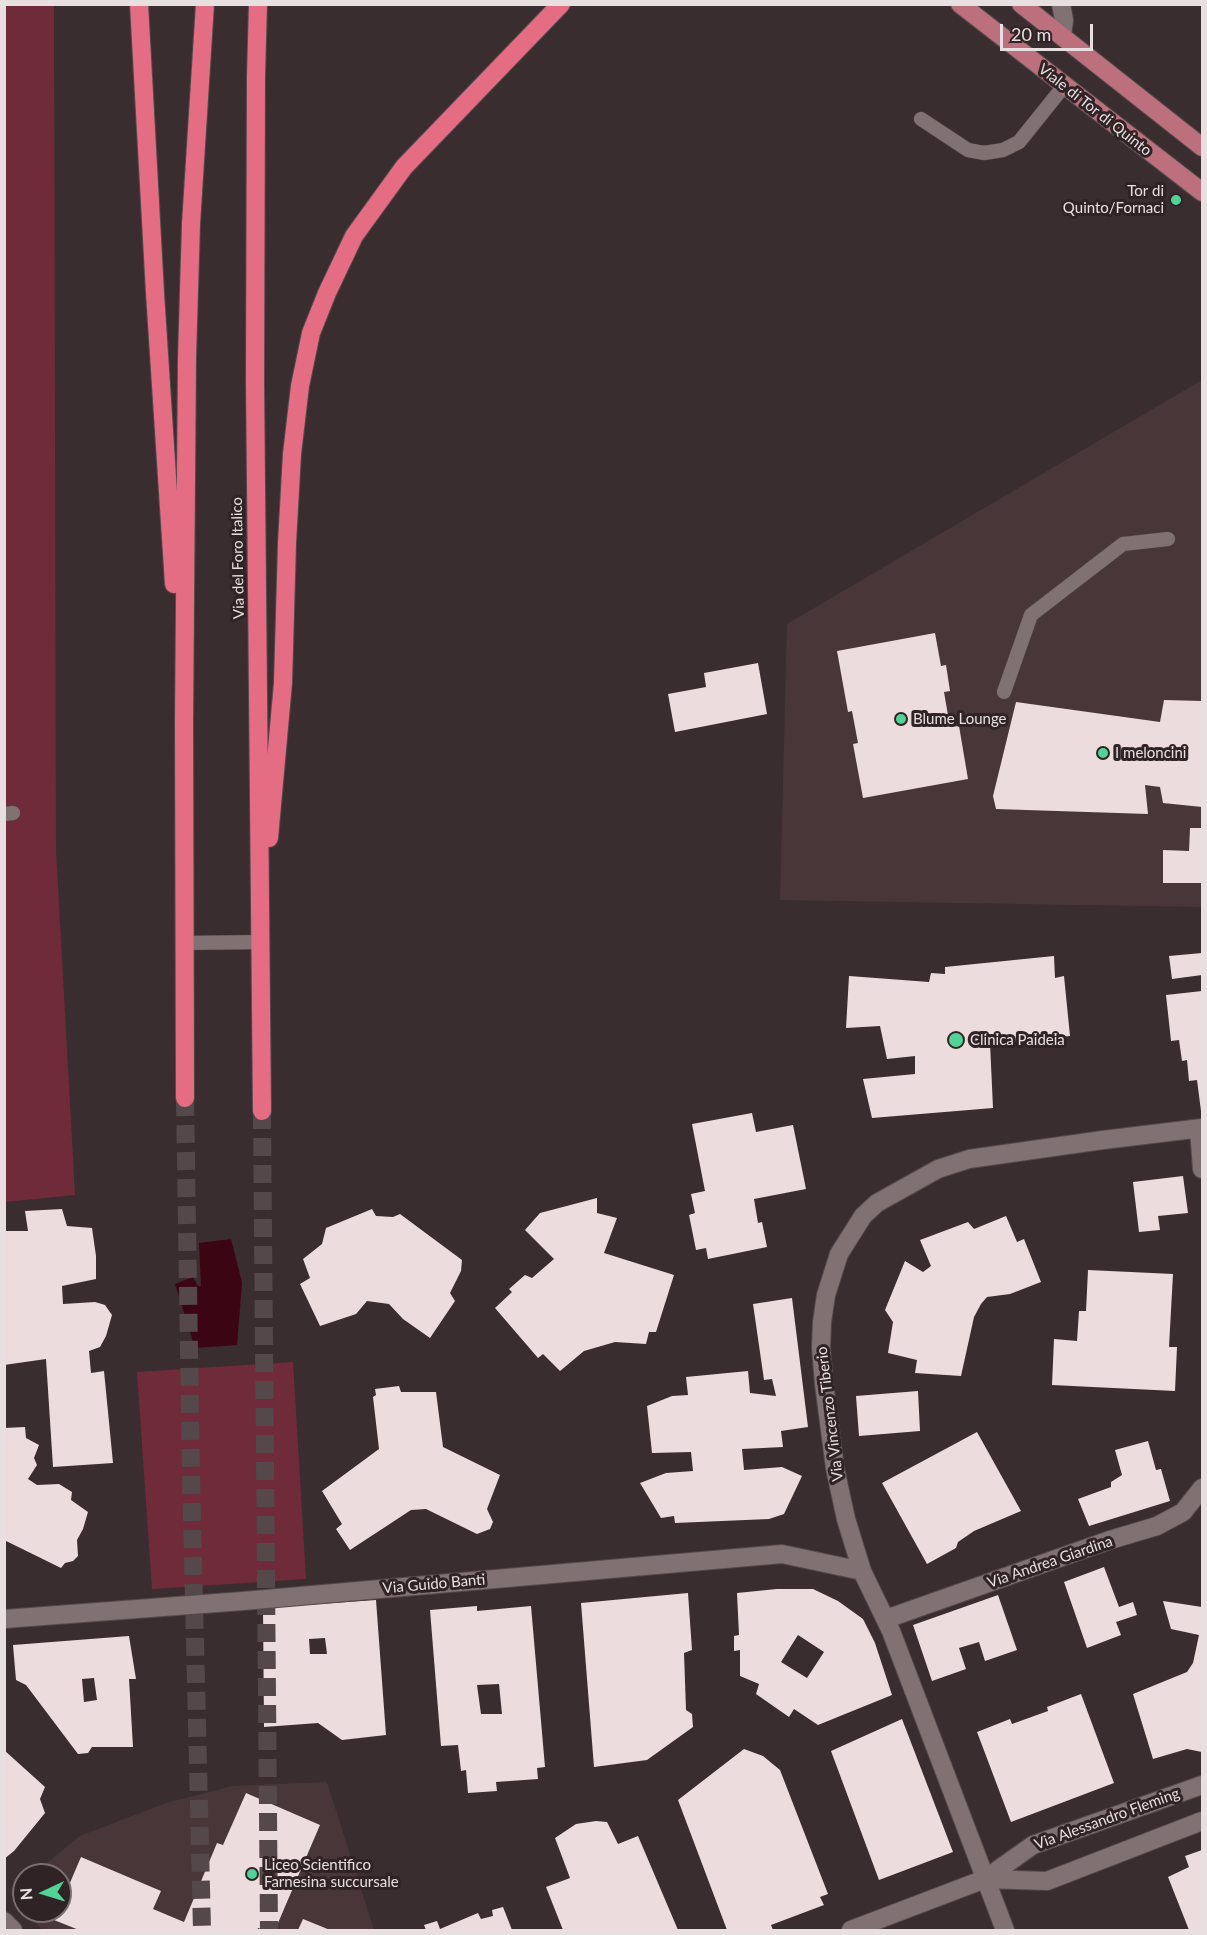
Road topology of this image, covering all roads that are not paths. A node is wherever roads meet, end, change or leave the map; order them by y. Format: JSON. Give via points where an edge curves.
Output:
{"nodes":[{"id":1,"x":139,"y":4,"type":"edge"},
{"id":2,"x":205,"y":4,"type":"edge"},
{"id":3,"x":258,"y":4,"type":"edge"},
{"id":4,"x":561,"y":4,"type":"edge"},
{"id":5,"x":960,"y":4,"type":"edge"},
{"id":6,"x":1021,"y":4,"type":"edge"},
{"id":7,"x":1061,"y":4,"type":"edge"},
{"id":8,"x":1062,"y":36,"type":"junction"},
{"id":9,"x":1064,"y":86,"type":"junction"},
{"id":10,"x":921,"y":118,"type":"dead end"},
{"id":11,"x":1203,"y":147,"type":"edge"},
{"id":12,"x":1203,"y":192,"type":"edge"},
{"id":13,"x":1168,"y":538,"type":"dead end"},
{"id":14,"x":1005,"y":692,"type":"dead end"},
{"id":15,"x":184,"y":723,"type":"junction"},
{"id":16,"x":260,"y":942,"type":"junction"},
{"id":17,"x":184,"y":943,"type":"junction"},
{"id":18,"x":185,"y":1098,"type":"tunnel mouth"},
{"id":19,"x":262,"y":1111,"type":"tunnel mouth"},
{"id":20,"x":1201,"y":1128,"type":"edge"},
{"id":21,"x":1203,"y":1168,"type":"edge"},
{"id":22,"x":1203,"y":1488,"type":"edge"},
{"id":23,"x":862,"y":1571,"type":"junction"},
{"id":24,"x":4,"y":1619,"type":"edge"},
{"id":25,"x":886,"y":1620,"type":"junction"},
{"id":26,"x":1203,"y":1785,"type":"edge"},
{"id":27,"x":1203,"y":1821,"type":"edge"},
{"id":28,"x":985,"y":1879,"type":"junction"},
{"id":29,"x":4,"y":1920,"type":"edge"},
{"id":30,"x":13,"y":1930,"type":"edge"},
{"id":31,"x":851,"y":1930,"type":"edge"},
{"id":32,"x":1005,"y":1930,"type":"edge"}],
"edges":[{"from":1,"to":15,"type":"highway"},
{"from":2,"to":15,"type":"highway","via":[[187,358]]},
{"from":3,"to":16,"type":"highway","name":"Via del Foro Italico","via":[[255,380]]},
{"from":4,"to":16,"type":"highway","via":[[404,167],[354,236],[311,333],[292,454],[283,683]]},
{"from":5,"to":9,"type":"main road","name":"Viale di Tor di Quinto"},
{"from":6,"to":8,"type":"main road"},
{"from":7,"to":8,"type":"street"},
{"from":8,"to":11,"type":"main road"},
{"from":9,"to":10,"type":"lane","via":[[1019,141],[1003,150],[968,150]]},
{"from":9,"to":12,"type":"main road","name":"Viale di Tor di Quinto"},
{"from":13,"to":14,"type":"lane","via":[[1123,544],[1031,615]]},
{"from":15,"to":17,"type":"highway"},
{"from":16,"to":17,"type":"lane"},
{"from":16,"to":19,"type":"highway","name":"Via del Foro Italico"},
{"from":17,"to":18,"type":"highway"},
{"from":20,"to":21,"type":"street"},
{"from":20,"to":23,"type":"street","name":"Via Vincenzo Tiberio","via":[[958,1161],[877,1203],[863,1216],[834,1266],[822,1322],[821,1348],[837,1477]]},
{"from":22,"to":25,"type":"street","name":"Via Andrea Giardina","via":[[1183,1512],[1157,1526]]},
{"from":23,"to":24,"type":"street","name":"Via Guido Banti","via":[[782,1554]]},
{"from":23,"to":25,"type":"street","name":"Via Vincenzo Tiberio"},
{"from":25,"to":28,"type":"street","name":"Via Vincenzo Tiberio"},
{"from":26,"to":28,"type":"street","name":"Via Alessandro Fleming","via":[[1033,1845]]},
{"from":27,"to":28,"type":"street","name":"Via Alessandro Fleming","via":[[1047,1881]]},
{"from":28,"to":31,"type":"street","name":"Via Alessandro Fleming"},
{"from":28,"to":32,"type":"street","name":"Via Vincenzo Tiberio"},
{"from":29,"to":30,"type":"street"}]}
